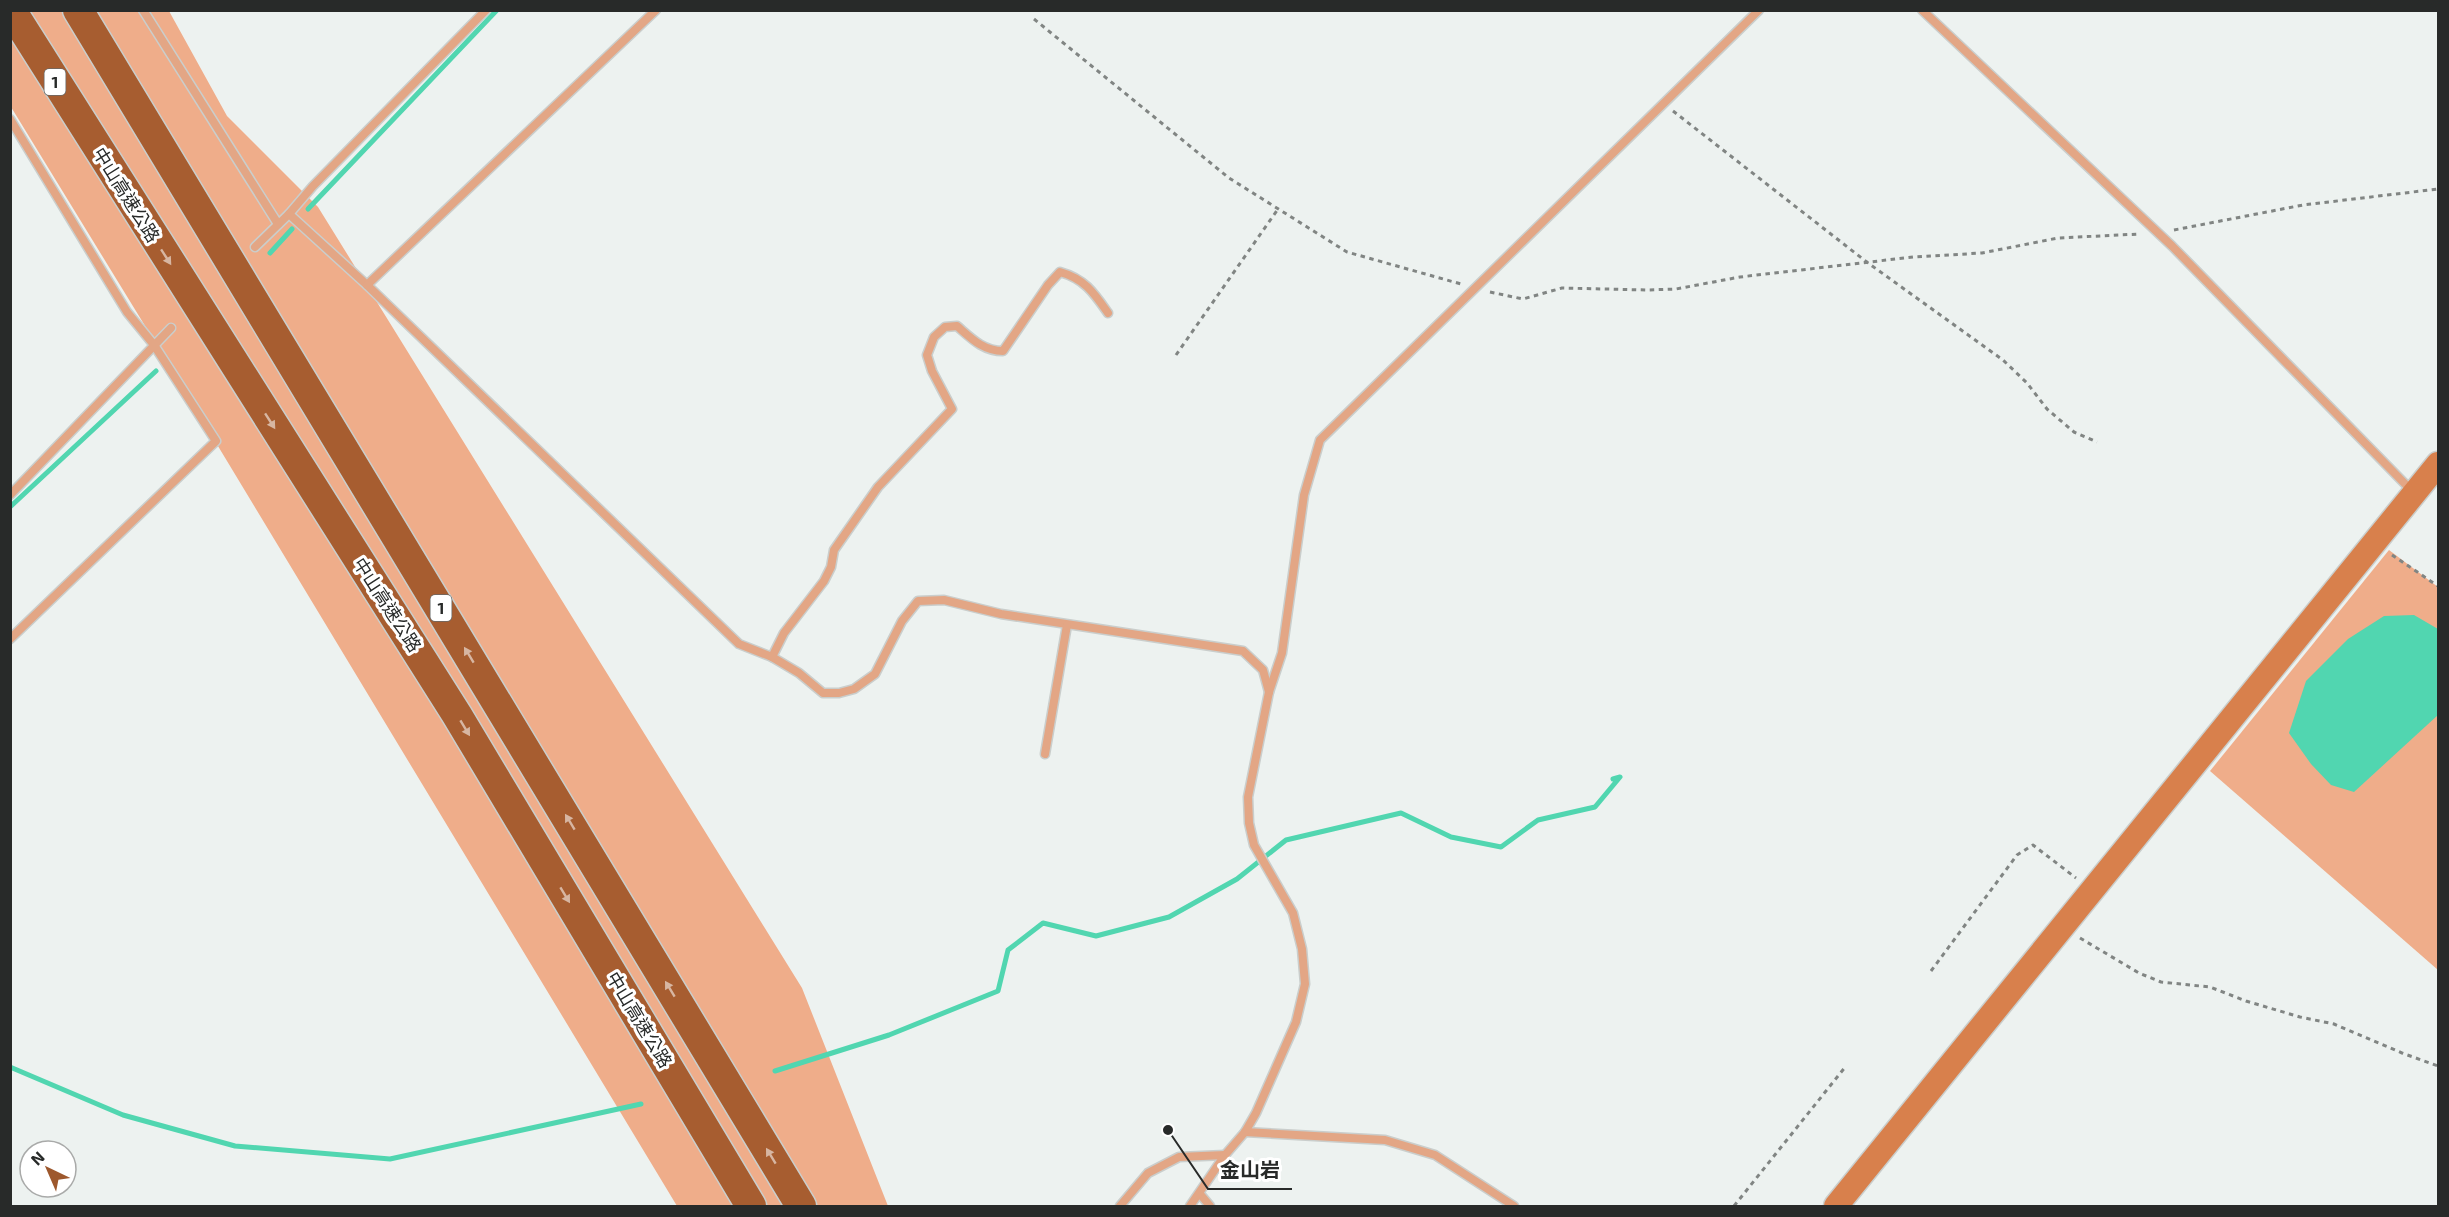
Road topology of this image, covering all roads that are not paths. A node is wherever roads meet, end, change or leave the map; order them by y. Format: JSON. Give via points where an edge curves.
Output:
{"nodes":[{"id":1,"x":11,"y":10,"type":"edge"},
{"id":2,"x":78,"y":10,"type":"edge"},
{"id":3,"x":143,"y":10,"type":"edge"},
{"id":4,"x":486,"y":10,"type":"edge"},
{"id":5,"x":656,"y":10,"type":"edge"},
{"id":6,"x":1759,"y":10,"type":"edge"},
{"id":7,"x":1922,"y":10,"type":"edge"},
{"id":8,"x":10,"y":39,"type":"edge"},
{"id":9,"x":12,"y":124,"type":"edge"},
{"id":10,"x":100,"y":154,"type":"junction"},
{"id":11,"x":289,"y":214,"type":"junction"},
{"id":12,"x":278,"y":224,"type":"junction"},
{"id":13,"x":255,"y":247,"type":"dead end"},
{"id":14,"x":368,"y":285,"type":"junction"},
{"id":15,"x":1108,"y":313,"type":"dead end"},
{"id":16,"x":171,"y":328,"type":"dead end"},
{"id":17,"x":154,"y":345,"type":"junction"},
{"id":18,"x":2439,"y":464,"type":"edge"},
{"id":19,"x":2414,"y":493,"type":"junction"},
{"id":20,"x":10,"y":495,"type":"edge"},
{"id":21,"x":1067,"y":626,"type":"junction"},
{"id":22,"x":10,"y":639,"type":"edge"},
{"id":23,"x":772,"y":657,"type":"junction"},
{"id":24,"x":1269,"y":692,"type":"junction"},
{"id":25,"x":1045,"y":754,"type":"dead end"},
{"id":26,"x":1245,"y":1132,"type":"junction"},
{"id":27,"x":1225,"y":1155,"type":"junction"},
{"id":28,"x":1200,"y":1194,"type":"junction"},
{"id":29,"x":751,"y":1206,"type":"edge"},
{"id":30,"x":801,"y":1206,"type":"edge"},
{"id":31,"x":1120,"y":1206,"type":"edge"},
{"id":32,"x":1190,"y":1206,"type":"edge"},
{"id":33,"x":1210,"y":1206,"type":"edge"},
{"id":34,"x":1514,"y":1206,"type":"edge"},
{"id":35,"x":1836,"y":1206,"type":"edge"}],
"edges":[{"from":1,"to":10,"type":"highway","name":"中山高速公路","number":"1"},
{"from":30,"to":2,"type":"highway","number":"1","one_way":true},
{"from":3,"to":12,"type":"lane"},
{"from":4,"to":11,"type":"lane"},
{"from":5,"to":14,"type":"lane"},
{"from":6,"to":24,"type":"lane","via":[[1320,440],[1304,495],[1282,653]]},
{"from":7,"to":19,"type":"lane","via":[[2158,233]]},
{"from":8,"to":10,"type":"highway"},
{"from":9,"to":17,"type":"lane","via":[[127,312]]},
{"from":10,"to":29,"type":"highway","name":"中山高速公路","number":"1","one_way":true,"via":[[457,715]]},
{"from":11,"to":12,"type":"lane"},
{"from":11,"to":14,"type":"lane"},
{"from":12,"to":13,"type":"lane"},
{"from":14,"to":23,"type":"lane","via":[[738,644]]},
{"from":15,"to":23,"type":"lane","via":[[1075,276],[1060,272],[1003,351],[983,347],[957,326],[945,327],[934,337],[927,355],[952,410],[878,487],[834,550],[824,581],[784,633]]},
{"from":16,"to":17,"type":"lane"},
{"from":17,"to":20,"type":"lane"},
{"from":17,"to":22,"type":"lane","via":[[216,441]]},
{"from":18,"to":19,"type":"street"},
{"from":19,"to":35,"type":"street"},
{"from":21,"to":23,"type":"lane","via":[[944,600],[918,602],[902,621],[875,674],[854,689],[839,693],[823,693]]},
{"from":21,"to":24,"type":"lane","via":[[1243,651],[1263,670]]},
{"from":21,"to":25,"type":"lane"},
{"from":24,"to":26,"type":"lane","via":[[1248,797],[1249,823],[1254,844],[1293,913],[1305,984],[1296,1022],[1279,1065]]},
{"from":26,"to":27,"type":"lane"},
{"from":26,"to":34,"type":"lane","via":[[1385,1140],[1435,1155]]},
{"from":27,"to":28,"type":"lane"},
{"from":27,"to":31,"type":"lane","via":[[1179,1157],[1148,1173]]},
{"from":28,"to":32,"type":"lane"},
{"from":28,"to":33,"type":"lane"}]}
